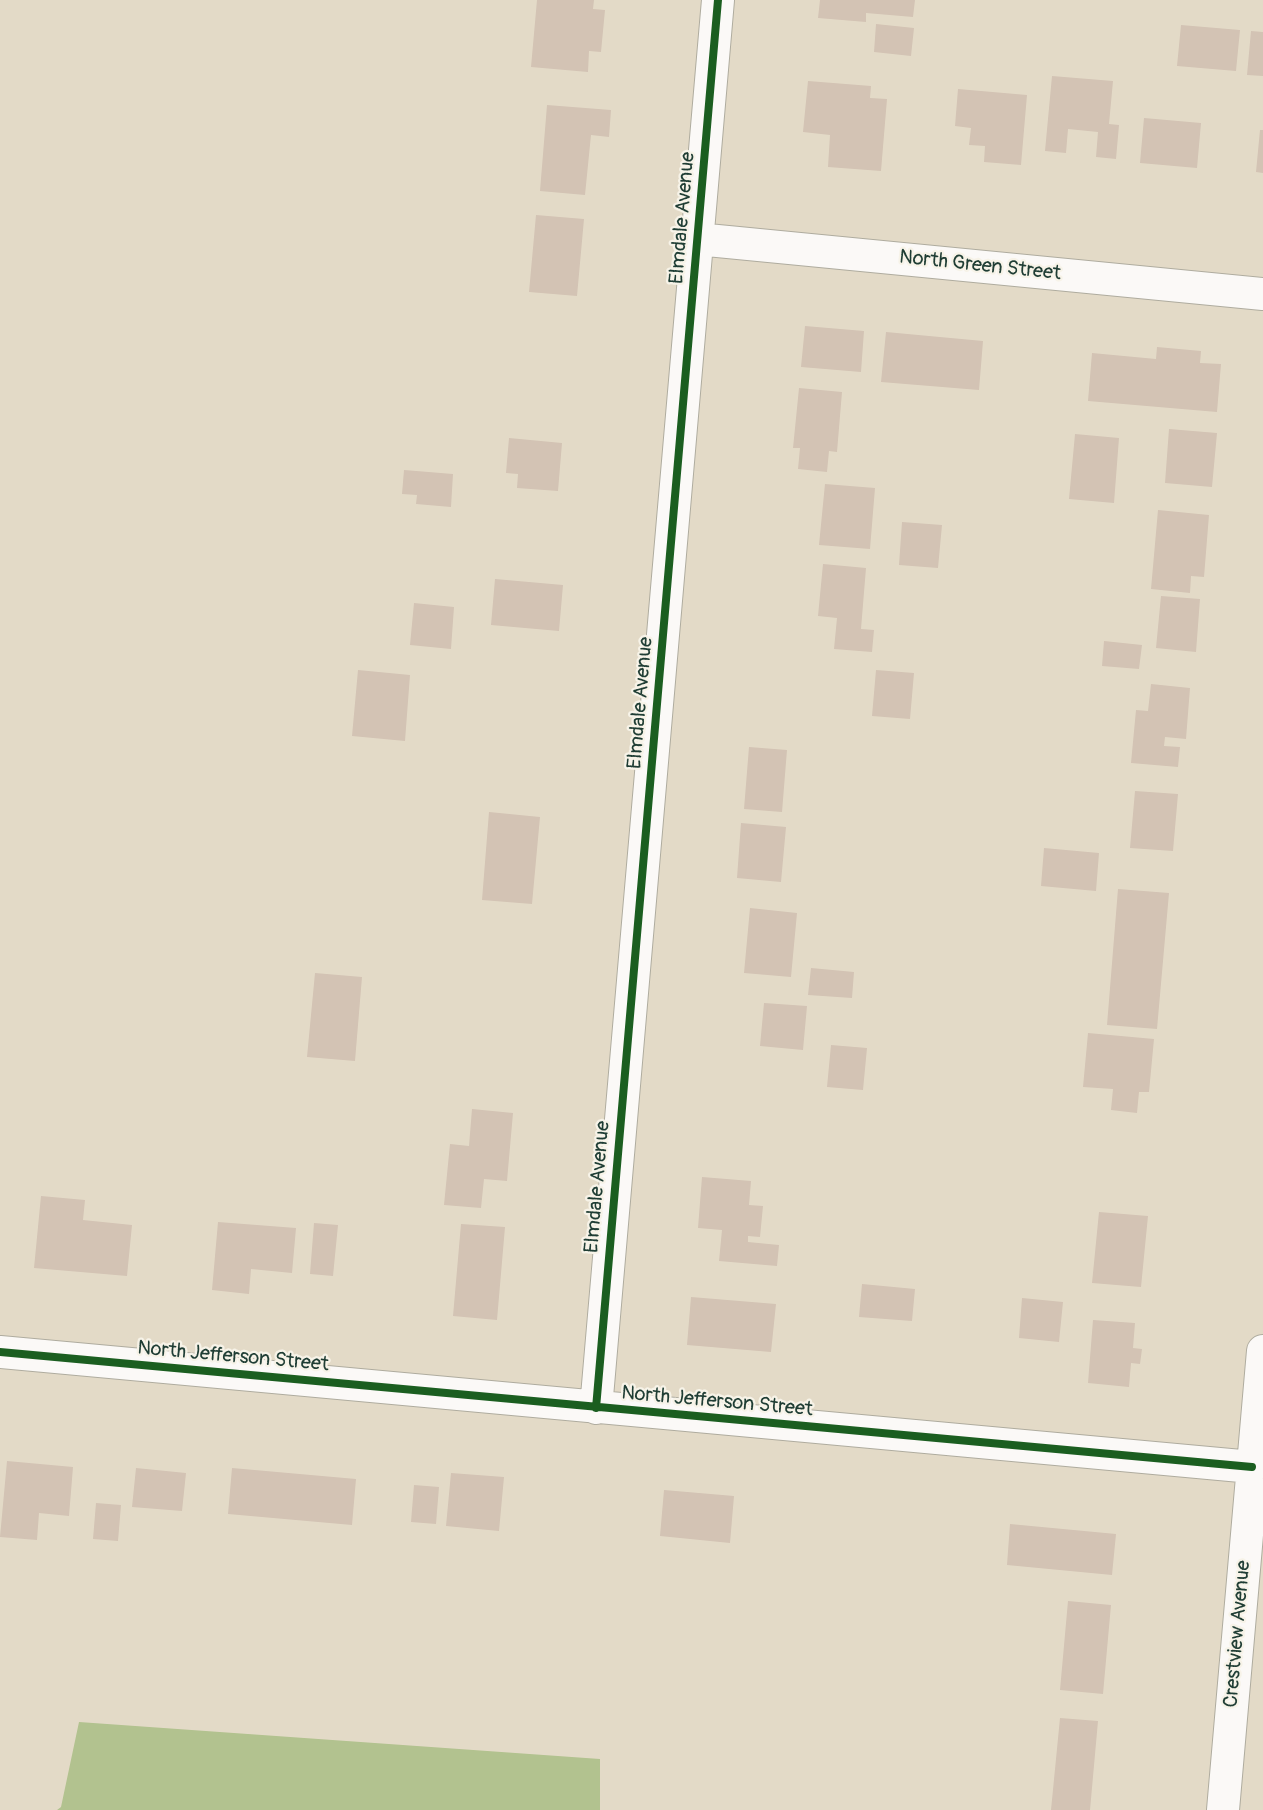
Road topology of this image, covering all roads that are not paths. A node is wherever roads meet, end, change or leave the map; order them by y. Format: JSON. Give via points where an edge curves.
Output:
{"nodes":[{"id":1,"x":718,"y":0,"type":"edge"},
{"id":2,"x":697,"y":239,"type":"junction"},
{"id":3,"x":1263,"y":294,"type":"edge"},
{"id":4,"x":1263,"y":1351,"type":"edge"},
{"id":5,"x":0,"y":1352,"type":"edge"},
{"id":6,"x":596,"y":1408,"type":"junction"},
{"id":7,"x":1252,"y":1467,"type":"junction"},
{"id":8,"x":1223,"y":1810,"type":"edge"}],
"edges":[{"from":1,"to":2,"type":"street","name":"Elmdale Avenue"},
{"from":2,"to":3,"type":"street","name":"North Green Street"},
{"from":2,"to":6,"type":"street","name":"Elmdale Avenue"},
{"from":4,"to":7,"type":"street","name":"Crestview Avenue"},
{"from":5,"to":6,"type":"street","name":"North Jefferson Street"},
{"from":6,"to":7,"type":"street","name":"North Jefferson Street"},
{"from":7,"to":8,"type":"street","name":"Crestview Avenue"}]}
